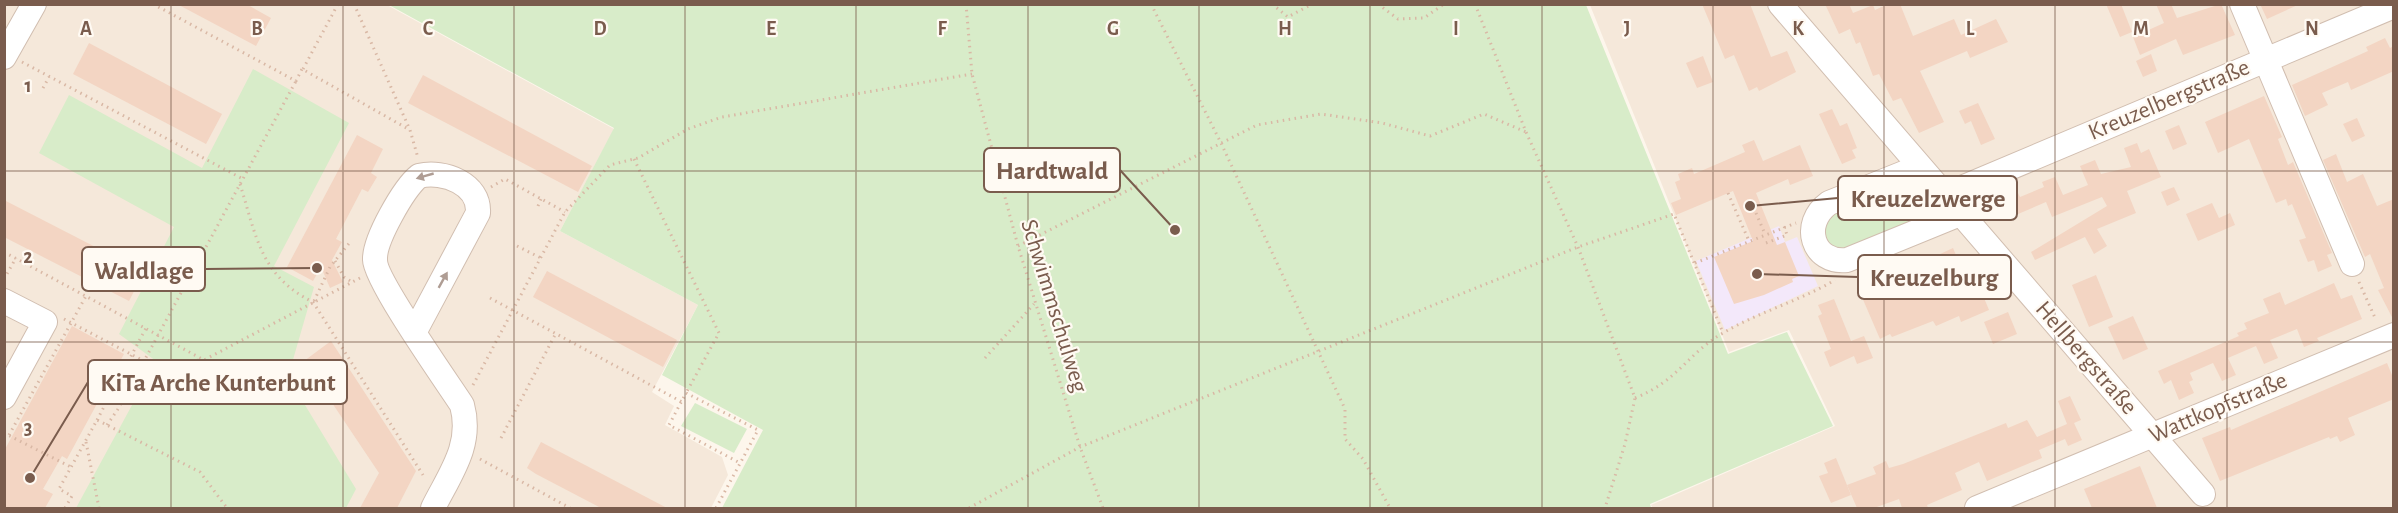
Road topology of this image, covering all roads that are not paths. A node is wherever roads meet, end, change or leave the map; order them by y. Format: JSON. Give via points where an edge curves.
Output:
{"nodes":[{"id":1,"x":34,"y":4,"type":"edge"},
{"id":2,"x":1780,"y":4,"type":"edge"},
{"id":3,"x":2242,"y":4,"type":"edge"},
{"id":4,"x":2394,"y":6,"type":"edge"},
{"id":5,"x":5,"y":55,"type":"edge"},
{"id":6,"x":2264,"y":60,"type":"junction"},
{"id":7,"x":1919,"y":167,"type":"junction"},
{"id":8,"x":1944,"y":195,"type":"junction"},
{"id":9,"x":1960,"y":214,"type":"junction"},
{"id":10,"x":2352,"y":264,"type":"road end"},
{"id":11,"x":4,"y":301,"type":"edge"},
{"id":12,"x":415,"y":331,"type":"junction"},
{"id":13,"x":2389,"y":337,"type":"edge"},
{"id":14,"x":4,"y":397,"type":"edge"},
{"id":15,"x":2153,"y":435,"type":"junction"},
{"id":16,"x":2203,"y":494,"type":"dead end"},
{"id":17,"x":433,"y":508,"type":"edge"},
{"id":18,"x":1977,"y":508,"type":"edge"}],
"edges":[{"from":1,"to":5,"type":"street"},
{"from":2,"to":7,"type":"street","name":"Hellbergstraße"},
{"from":3,"to":6,"type":"street"},
{"from":4,"to":6,"type":"street","name":"Kreuzelbergstraße"},
{"from":6,"to":8,"type":"street","name":"Kreuzelbergstraße"},
{"from":6,"to":10,"type":"street"},
{"from":7,"to":8,"type":"street","name":"Hellbergstraße"},
{"from":7,"to":9,"type":"street","via":[[1829,202],[1813,224],[1815,241],[1821,250],[1837,261],[1847,261]]},
{"from":8,"to":9,"type":"street","name":"Hellbergstraße"},
{"from":9,"to":15,"type":"street","name":"Hellbergstraße"},
{"from":11,"to":14,"type":"street","via":[[45,322]]},
{"from":12,"to":12,"type":"street","one_way":true,"via":[[475,222],[479,205],[470,188],[442,174],[424,175],[407,188],[381,236],[375,259],[377,270]]},
{"from":12,"to":17,"type":"street","via":[[462,405],[467,428],[462,450]]},
{"from":13,"to":15,"type":"street","name":"Wattkopfstraße"},
{"from":15,"to":16,"type":"street","name":"Hellbergstraße"},
{"from":15,"to":18,"type":"street","name":"Wattkopfstraße"}]}
